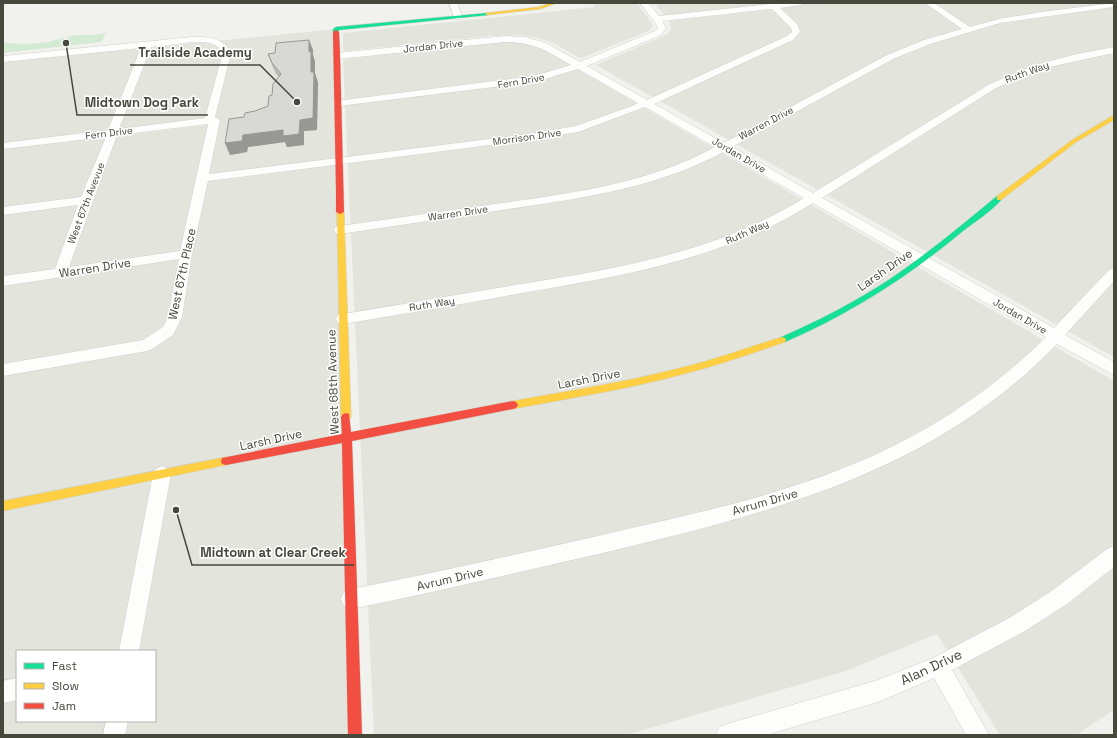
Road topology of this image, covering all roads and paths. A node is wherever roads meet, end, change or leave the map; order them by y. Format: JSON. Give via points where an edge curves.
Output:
{"nodes":[{"id":1,"x":453,"y":3,"type":"edge"},
{"id":2,"x":555,"y":3,"type":"edge"},
{"id":3,"x":644,"y":3,"type":"edge"},
{"id":4,"x":801,"y":3,"type":"edge"},
{"id":5,"x":929,"y":3,"type":"edge"},
{"id":6,"x":1114,"y":5,"type":"edge"},
{"id":7,"x":774,"y":6,"type":"junction"},
{"id":8,"x":458,"y":17,"type":"junction"},
{"id":9,"x":657,"y":19,"type":"junction"},
{"id":10,"x":968,"y":29,"type":"junction"},
{"id":11,"x":147,"y":45,"type":"junction"},
{"id":12,"x":1114,"y":50,"type":"edge"},
{"id":13,"x":337,"y":56,"type":"junction"},
{"id":14,"x":3,"y":59,"type":"edge"},
{"id":15,"x":581,"y":65,"type":"junction"},
{"id":16,"x":339,"y":103,"type":"junction"},
{"id":17,"x":647,"y":103,"type":"junction"},
{"id":18,"x":1114,"y":117,"type":"edge"},
{"id":19,"x":212,"y":121,"type":"junction"},
{"id":20,"x":112,"y":133,"type":"junction"},
{"id":21,"x":3,"y":146,"type":"edge"},
{"id":22,"x":724,"y":146,"type":"junction"},
{"id":23,"x":338,"y":160,"type":"junction"},
{"id":24,"x":203,"y":178,"type":"junction"},
{"id":25,"x":813,"y":198,"type":"junction"},
{"id":26,"x":86,"y":200,"type":"junction"},
{"id":27,"x":3,"y":211,"type":"edge"},
{"id":28,"x":340,"y":230,"type":"junction"},
{"id":29,"x":186,"y":254,"type":"junction"},
{"id":30,"x":921,"y":260,"type":"junction"},
{"id":31,"x":60,"y":273,"type":"junction"},
{"id":32,"x":1114,"y":273,"type":"edge"},
{"id":33,"x":3,"y":281,"type":"edge"},
{"id":34,"x":343,"y":319,"type":"junction"},
{"id":35,"x":1056,"y":336,"type":"junction"},
{"id":36,"x":1114,"y":369,"type":"edge"},
{"id":37,"x":3,"y":370,"type":"edge"},
{"id":38,"x":346,"y":436,"type":"junction"},
{"id":39,"x":162,"y":474,"type":"junction"},
{"id":40,"x":3,"y":506,"type":"edge"},
{"id":41,"x":1114,"y":555,"type":"edge"},
{"id":42,"x":351,"y":599,"type":"junction"},
{"id":43,"x":129,"y":650,"type":"edge"},
{"id":44,"x":938,"y":666,"type":"junction"},
{"id":45,"x":16,"y":689,"type":"edge"},
{"id":46,"x":3,"y":692,"type":"edge"},
{"id":47,"x":117,"y":722,"type":"edge"},
{"id":48,"x":114,"y":735,"type":"edge"},
{"id":49,"x":355,"y":735,"type":"edge"},
{"id":50,"x":727,"y":735,"type":"edge"},
{"id":51,"x":978,"y":735,"type":"edge"}],
"edges":[{"from":1,"to":8,"type":"street"},
{"from":2,"to":8,"type":"street","via":[[533,10]]},
{"from":3,"to":9,"type":"street"},
{"from":4,"to":7,"type":"street"},
{"from":5,"to":10,"type":"street"},
{"from":6,"to":10,"type":"street","name":"Warren Drive","via":[[1020,17]]},
{"from":7,"to":9,"type":"street"},
{"from":7,"to":17,"type":"street","name":"Morrison Drive","via":[[795,27],[796,32],[793,36]]},
{"from":8,"to":13,"type":"street","name":"West 68th Avenue","via":[[336,29]]},
{"from":9,"to":15,"type":"street","name":"Fern Drive","via":[[662,28],[658,33]]},
{"from":10,"to":22,"type":"street","name":"Warren Drive","via":[[890,57]]},
{"from":11,"to":14,"type":"street"},
{"from":11,"to":19,"type":"street","name":"West 67th Place","via":[[199,40],[222,43],[227,53]]},
{"from":11,"to":20,"type":"street","name":"West 67th Avevue"},
{"from":12,"to":25,"type":"street","name":"Ruth Way","via":[[1048,64],[993,86]]},
{"from":13,"to":15,"type":"street","name":"Jordan Drive","via":[[512,39],[543,44]]},
{"from":13,"to":16,"type":"street","name":"West 68th Avenue"},
{"from":15,"to":16,"type":"street","name":"Fern Drive","via":[[552,75],[518,82]]},
{"from":15,"to":17,"type":"street","name":"Jordan Drive"},
{"from":16,"to":23,"type":"street","name":"West 68th Avenue"},
{"from":17,"to":22,"type":"street","name":"Jordan Drive"},
{"from":17,"to":23,"type":"street","name":"Morrison Drive","via":[[603,121],[556,133]]},
{"from":18,"to":30,"type":"street","name":"Larsh Drive","via":[[1071,143]]},
{"from":19,"to":20,"type":"street","name":"Fern Drive"},
{"from":19,"to":24,"type":"street","name":"West 67th Place"},
{"from":20,"to":21,"type":"street","name":"Fern Drive"},
{"from":20,"to":26,"type":"street","name":"West 67th Avevue"},
{"from":22,"to":25,"type":"street","name":"Jordan Drive"},
{"from":22,"to":28,"type":"street","name":"Warren Drive","via":[[672,170],[605,190]]},
{"from":23,"to":24,"type":"street","name":"Morrison Drive"},
{"from":23,"to":28,"type":"street","name":"West 68th Avenue"},
{"from":24,"to":29,"type":"street","name":"West 67th Place"},
{"from":25,"to":30,"type":"street","name":"Jordan Drive"},
{"from":25,"to":34,"type":"street","name":"Ruth Way","via":[[744,235],[670,260],[615,273]]},
{"from":26,"to":27,"type":"street"},
{"from":26,"to":31,"type":"street","name":"West 67th Avevue"},
{"from":28,"to":34,"type":"street","name":"West 68th Avenue"},
{"from":29,"to":31,"type":"street","name":"Warren Drive"},
{"from":29,"to":37,"type":"street","name":"West 67th Place","via":[[175,317],[168,331],[147,344]]},
{"from":30,"to":35,"type":"street","name":"Jordan Drive"},
{"from":30,"to":38,"type":"street","name":"Larsh Drive","via":[[865,300],[838,314],[771,344],[729,359],[646,380]]},
{"from":31,"to":33,"type":"street","name":"Warren Drive"},
{"from":32,"to":35,"type":"street","name":"Avrum Drive"},
{"from":34,"to":38,"type":"street","name":"West 68th Avenue"},
{"from":35,"to":36,"type":"street","name":"Jordan Drive"},
{"from":35,"to":42,"type":"street","name":"Avrum Drive","via":[[1029,363],[997,389],[930,434],[891,455],[813,488],[710,518],[435,583]]},
{"from":38,"to":39,"type":"street","name":"Larsh Drive"},
{"from":38,"to":42,"type":"street","name":"West 68th Avenue"},
{"from":39,"to":40,"type":"street","name":"Larsh Drive"},
{"from":39,"to":43,"type":"street"},
{"from":41,"to":44,"type":"street","name":"Alan Drive","via":[[1060,597],[1018,624]]},
{"from":42,"to":49,"type":"street","name":"West 68th Avenue"},
{"from":44,"to":50,"type":"street","name":"Alan Drive","via":[[847,702]]},
{"from":44,"to":51,"type":"street"},
{"from":45,"to":46,"type":"street"},
{"from":47,"to":48,"type":"street"}]}
